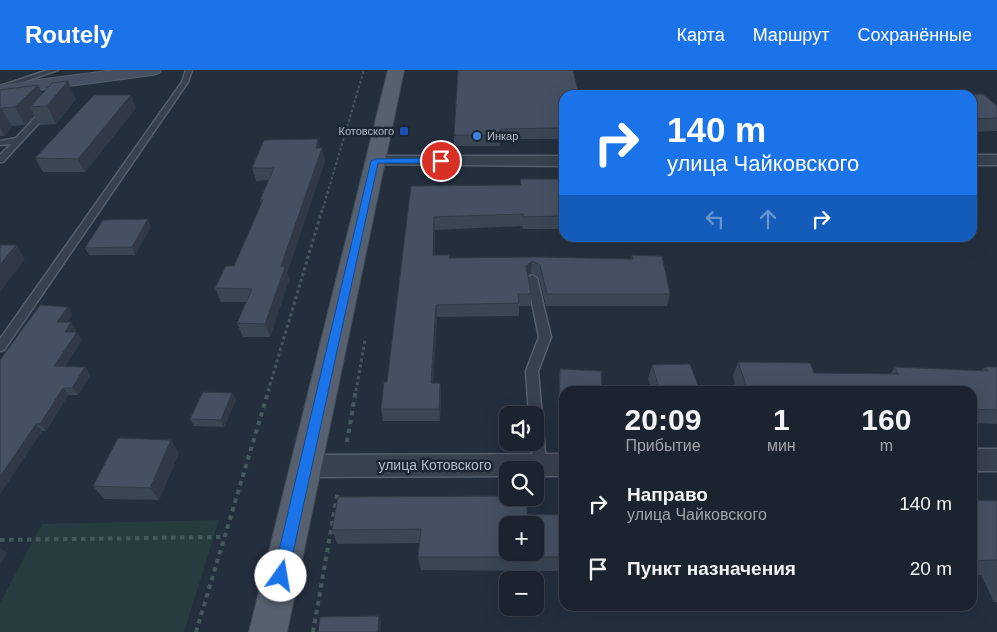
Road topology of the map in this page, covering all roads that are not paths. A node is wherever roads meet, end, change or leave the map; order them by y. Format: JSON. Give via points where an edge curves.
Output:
{"nodes":[{"id":1,"x":55,"y":70,"type":"edge"},
{"id":2,"x":153,"y":70,"type":"edge"},
{"id":3,"x":190,"y":70,"type":"edge"},
{"id":4,"x":396,"y":70,"type":"edge"},
{"id":5,"x":0,"y":89,"type":"edge"},
{"id":6,"x":54,"y":102,"type":"edge"},
{"id":7,"x":18,"y":140,"type":"junction"},
{"id":8,"x":0,"y":143,"type":"edge"},
{"id":9,"x":0,"y":160,"type":"edge"},
{"id":10,"x":977,"y":160,"type":"edge"},
{"id":11,"x":997,"y":160,"type":"edge"},
{"id":12,"x":375,"y":161,"type":"junction"},
{"id":13,"x":559,"y":161,"type":"edge"},
{"id":14,"x":532,"y":278,"type":"dead end"},
{"id":15,"x":0,"y":347,"type":"edge"},
{"id":16,"x":977,"y":460,"type":"edge"},
{"id":17,"x":997,"y":460,"type":"edge"},
{"id":18,"x":552,"y":465,"type":"edge"},
{"id":19,"x":306,"y":466,"type":"junction"},
{"id":20,"x":268,"y":632,"type":"edge"}],
"edges":[{"from":1,"to":5,"type":"lane"},
{"from":2,"to":5,"type":"main road","via":[[70,84]]},
{"from":3,"to":15,"type":"lane","via":[[185,82]]},
{"from":4,"to":12,"type":"main road"},
{"from":6,"to":7,"type":"lane"},
{"from":7,"to":8,"type":"lane"},
{"from":7,"to":9,"type":"lane"},
{"from":10,"to":11,"type":"street"},
{"from":12,"to":13,"type":"street"},
{"from":12,"to":19,"type":"main road"},
{"from":14,"to":18,"type":"lane","via":[[545,337],[532,371]]},
{"from":16,"to":17,"type":"street"},
{"from":18,"to":19,"type":"street","name":"улица Котовского"},
{"from":19,"to":20,"type":"main road"}]}
